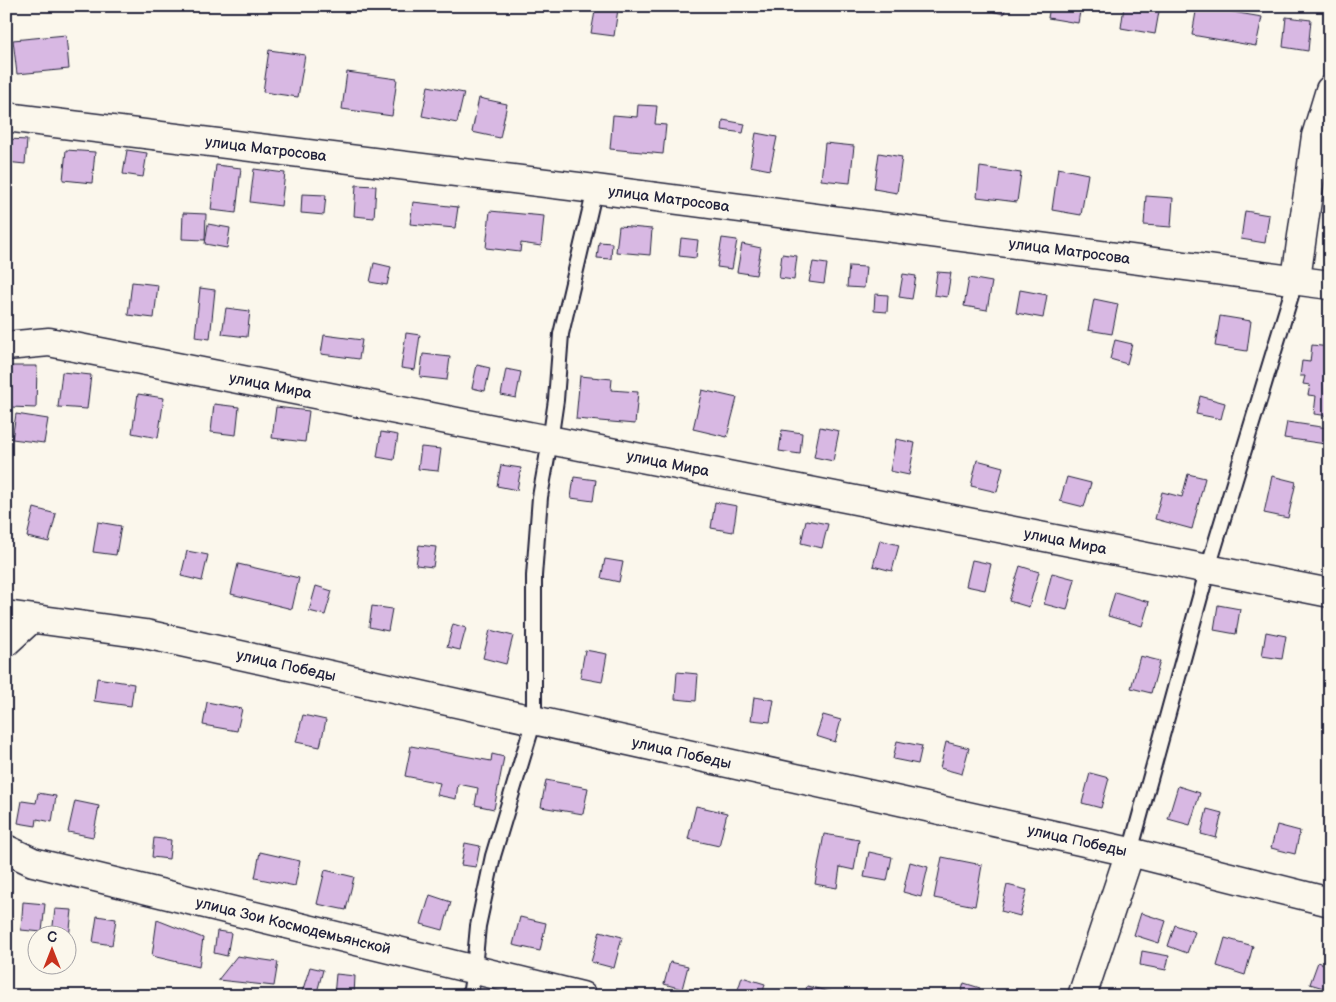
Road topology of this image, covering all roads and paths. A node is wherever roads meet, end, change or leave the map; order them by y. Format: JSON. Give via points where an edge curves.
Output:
{"nodes":[{"id":1,"x":1330,"y":90,"type":"edge"},
{"id":2,"x":6,"y":117,"type":"edge"},
{"id":3,"x":594,"y":189,"type":"junction"},
{"id":4,"x":1296,"y":279,"type":"junction"},
{"id":5,"x":1330,"y":285,"type":"edge"},
{"id":6,"x":6,"y":346,"type":"edge"},
{"id":7,"x":550,"y":441,"type":"junction"},
{"id":8,"x":1208,"y":568,"type":"junction"},
{"id":9,"x":1330,"y":593,"type":"edge"},
{"id":10,"x":18,"y":617,"type":"edge"},
{"id":11,"x":6,"y":642,"type":"edge"},
{"id":12,"x":534,"y":720,"type":"junction"},
{"id":13,"x":6,"y":848,"type":"edge"},
{"id":14,"x":1130,"y":852,"type":"junction"},
{"id":15,"x":1330,"y":902,"type":"edge"},
{"id":16,"x":474,"y":969,"type":"junction"},
{"id":17,"x":470,"y":996,"type":"edge"},
{"id":18,"x":582,"y":996,"type":"edge"},
{"id":19,"x":1082,"y":996,"type":"edge"}],
"edges":[{"from":1,"to":4,"type":"street","via":[[1316,136]]},
{"from":2,"to":3,"type":"street","name":"улица Матросова"},
{"from":3,"to":4,"type":"street","name":"улица Матросова"},
{"from":3,"to":7,"type":"lane","via":[[561,334]]},
{"from":4,"to":5,"type":"street","name":"улица Матросова"},
{"from":4,"to":8,"type":"lane"},
{"from":6,"to":7,"type":"street","name":"улица Мира","via":[[49,342]]},
{"from":7,"to":8,"type":"street","name":"улица Мира"},
{"from":7,"to":12,"type":"lane","via":[[540,497],[534,576]]},
{"from":8,"to":9,"type":"street","name":"улица Мира"},
{"from":8,"to":14,"type":"lane"},
{"from":10,"to":11,"type":"street"},
{"from":10,"to":12,"type":"street","name":"улица Победы","via":[[145,634]]},
{"from":12,"to":14,"type":"street","name":"улица Победы"},
{"from":12,"to":16,"type":"lane","via":[[493,856],[478,926]]},
{"from":13,"to":16,"type":"street","name":"улица Зои Космодемьянской","via":[[33,862]]},
{"from":14,"to":15,"type":"street","name":"улица Победы"},
{"from":14,"to":19,"type":"street"},
{"from":16,"to":17,"type":"lane"},
{"from":16,"to":18,"type":"street","name":"улица Зои Космодемьянской"}]}
